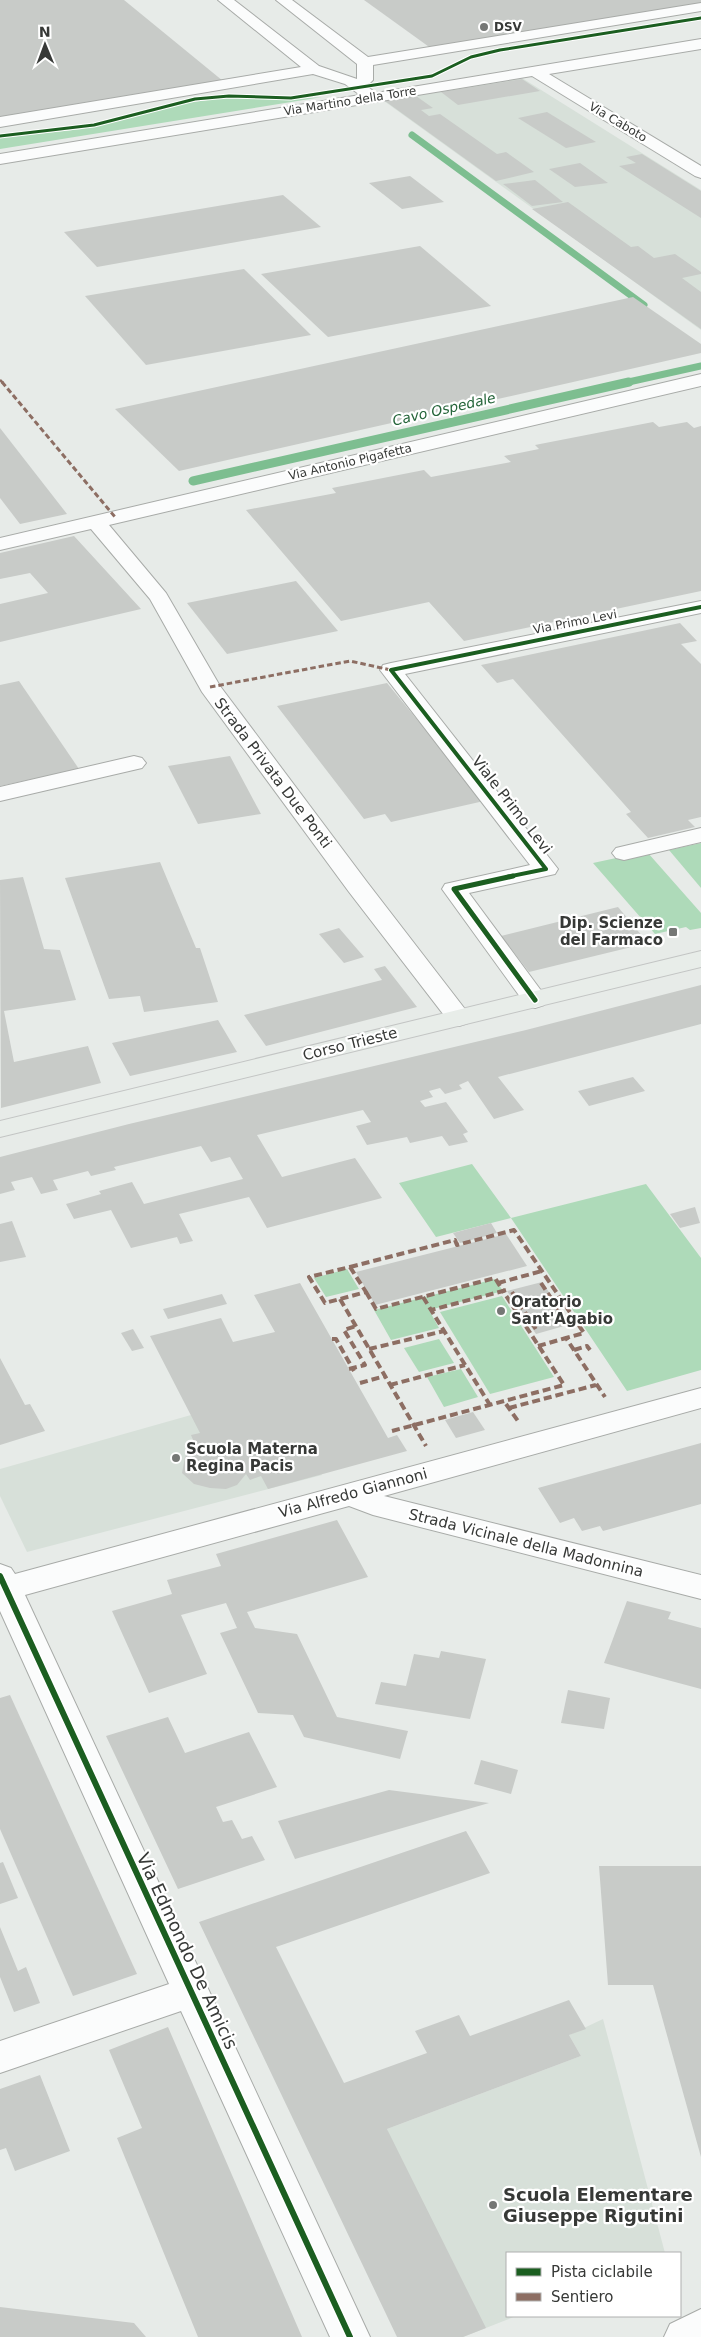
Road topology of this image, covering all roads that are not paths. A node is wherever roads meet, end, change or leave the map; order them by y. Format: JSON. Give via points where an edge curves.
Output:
{"nodes":[{"id":1,"x":225,"y":0,"type":"edge"},
{"id":2,"x":283,"y":0,"type":"edge"},
{"id":3,"x":701,"y":7,"type":"edge"},
{"id":4,"x":701,"y":44,"type":"edge"},
{"id":5,"x":365,"y":62,"type":"junction"},
{"id":6,"x":314,"y":69,"type":"junction"},
{"id":7,"x":534,"y":71,"type":"junction"},
{"id":8,"x":378,"y":96,"type":"junction"},
{"id":9,"x":0,"y":122,"type":"edge"},
{"id":10,"x":0,"y":159,"type":"edge"},
{"id":11,"x":701,"y":173,"type":"edge"},
{"id":12,"x":701,"y":380,"type":"edge"},
{"id":13,"x":96,"y":522,"type":"junction"},
{"id":14,"x":0,"y":544,"type":"edge"},
{"id":15,"x":701,"y":607,"type":"edge"},
{"id":16,"x":454,"y":658,"type":"joint"},
{"id":17,"x":134,"y":763,"type":"dead end"},
{"id":18,"x":0,"y":794,"type":"edge"},
{"id":19,"x":701,"y":835,"type":"edge"},
{"id":20,"x":624,"y":853,"type":"dead end"},
{"id":21,"x":701,"y":959,"type":"edge"},
{"id":22,"x":535,"y":1000,"type":"junction"},
{"id":23,"x":459,"y":1018,"type":"junction"},
{"id":24,"x":0,"y":1129,"type":"edge"},
{"id":25,"x":701,"y":1398,"type":"edge"},
{"id":26,"x":352,"y":1494,"type":"junction"},
{"id":27,"x":2,"y":1585,"type":"edge"},
{"id":28,"x":701,"y":1587,"type":"edge"},
{"id":29,"x":191,"y":1992,"type":"junction"},
{"id":30,"x":0,"y":2057,"type":"edge"},
{"id":31,"x":701,"y":2328,"type":"edge"},
{"id":32,"x":350,"y":2337,"type":"edge"},
{"id":33,"x":684,"y":2337,"type":"edge"}],
"edges":[{"from":1,"to":6,"type":"street"},
{"from":2,"to":5,"type":"street"},
{"from":3,"to":5,"type":"street"},
{"from":4,"to":7,"type":"street","name":"Via Martino della Torre"},
{"from":5,"to":8,"type":"street","via":[[364,80]]},
{"from":6,"to":8,"type":"street","via":[[350,81]]},
{"from":6,"to":9,"type":"street"},
{"from":7,"to":8,"type":"street","name":"Via Martino della Torre"},
{"from":7,"to":11,"type":"street","name":"Via Caboto"},
{"from":8,"to":10,"type":"street","name":"Via Martino della Torre"},
{"from":12,"to":13,"type":"street","name":"Via Antonio Pigafetta"},
{"from":13,"to":14,"type":"street","name":"Via Antonio Pigafetta"},
{"from":13,"to":23,"type":"street","name":"Strada Privata Due Ponti","via":[[159,596],[210,688]]},
{"from":15,"to":16,"type":"street","name":"Via Primo Levi"},
{"from":16,"to":22,"type":"street","name":"Viale Primo Levi","via":[[391,670],[546,869],[454,889]]},
{"from":17,"to":18,"type":"street"},
{"from":19,"to":20,"type":"street"},
{"from":21,"to":22,"type":"main road","name":"Corso Trieste"},
{"from":22,"to":23,"type":"main road","name":"Corso Trieste"},
{"from":23,"to":24,"type":"main road","name":"Corso Trieste"},
{"from":25,"to":26,"type":"street","name":"Via Alfredo Giannoni"},
{"from":26,"to":27,"type":"street","name":"Via Alfredo Giannoni"},
{"from":26,"to":28,"type":"street","name":"Strada Vicinale della Madonnina","via":[[373,1504]]},
{"from":27,"to":29,"type":"street","name":"Via Edmondo De Amicis"},
{"from":29,"to":30,"type":"street"},
{"from":29,"to":32,"type":"street","name":"Via Edmondo De Amicis"},
{"from":31,"to":33,"type":"street"}]}
